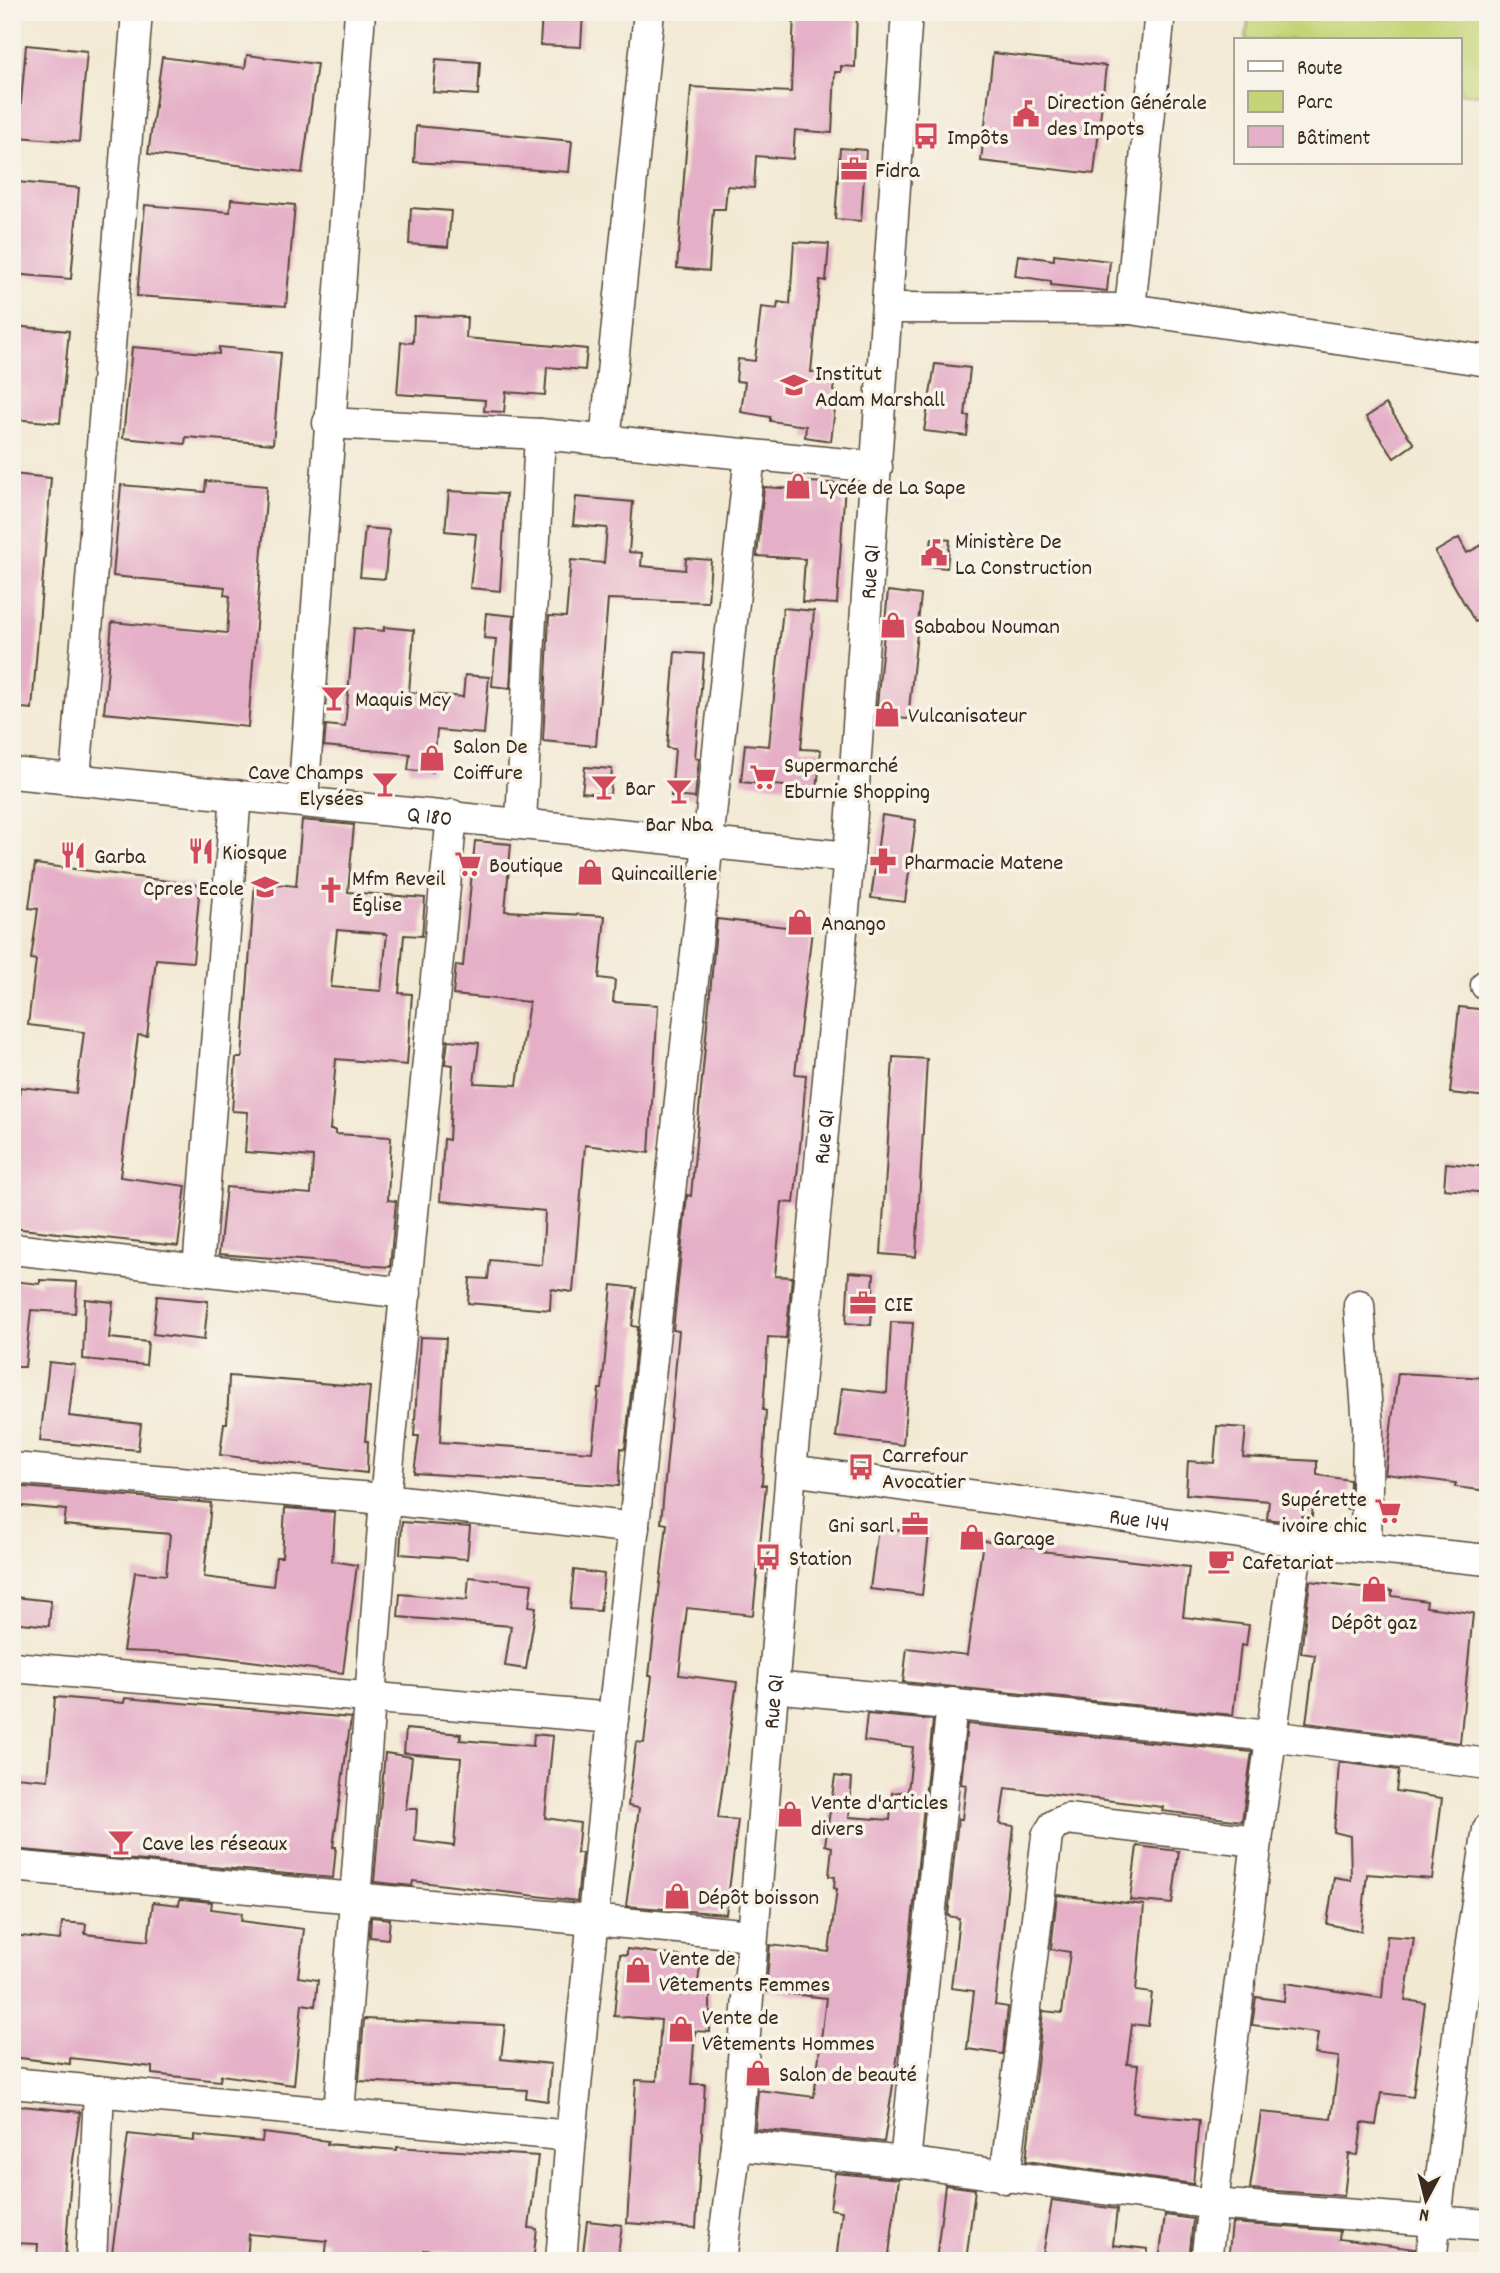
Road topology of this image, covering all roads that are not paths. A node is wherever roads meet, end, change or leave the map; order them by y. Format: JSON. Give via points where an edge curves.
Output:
{"nodes":[{"id":1,"x":137,"y":12,"type":"edge"},
{"id":2,"x":360,"y":12,"type":"edge"},
{"id":3,"x":649,"y":12,"type":"edge"},
{"id":4,"x":906,"y":12,"type":"edge"},
{"id":5,"x":1160,"y":12,"type":"edge"},
{"id":6,"x":888,"y":308,"type":"junction"},
{"id":7,"x":1130,"y":309,"type":"junction"},
{"id":8,"x":1488,"y":361,"type":"edge"},
{"id":9,"x":328,"y":423,"type":"junction"},
{"id":10,"x":540,"y":434,"type":"junction"},
{"id":11,"x":605,"y":441,"type":"junction"},
{"id":12,"x":750,"y":455,"type":"junction"},
{"id":13,"x":877,"y":467,"type":"junction"},
{"id":14,"x":12,"y":773,"type":"edge"},
{"id":15,"x":75,"y":779,"type":"junction"},
{"id":16,"x":236,"y":795,"type":"junction"},
{"id":17,"x":303,"y":800,"type":"junction"},
{"id":18,"x":452,"y":815,"type":"junction"},
{"id":19,"x":521,"y":822,"type":"junction"},
{"id":20,"x":708,"y":841,"type":"junction"},
{"id":21,"x":849,"y":857,"type":"junction"},
{"id":22,"x":12,"y":1249,"type":"edge"},
{"id":23,"x":198,"y":1269,"type":"junction"},
{"id":24,"x":405,"y":1293,"type":"junction"},
{"id":25,"x":1359,"y":1305,"type":"dead end"},
{"id":26,"x":12,"y":1468,"type":"edge"},
{"id":27,"x":792,"y":1470,"type":"junction"},
{"id":28,"x":385,"y":1500,"type":"junction"},
{"id":29,"x":634,"y":1528,"type":"junction"},
{"id":30,"x":1298,"y":1541,"type":"junction"},
{"id":31,"x":1366,"y":1546,"type":"junction"},
{"id":32,"x":1488,"y":1560,"type":"edge"},
{"id":33,"x":12,"y":1667,"type":"edge"},
{"id":34,"x":773,"y":1687,"type":"junction"},
{"id":35,"x":368,"y":1698,"type":"junction"},
{"id":36,"x":952,"y":1703,"type":"junction"},
{"id":37,"x":613,"y":1718,"type":"junction"},
{"id":38,"x":1271,"y":1735,"type":"junction"},
{"id":39,"x":1488,"y":1764,"type":"edge"},
{"id":40,"x":1488,"y":1829,"type":"edge"},
{"id":41,"x":1257,"y":1841,"type":"junction"},
{"id":42,"x":12,"y":1867,"type":"edge"},
{"id":43,"x":354,"y":1898,"type":"junction"},
{"id":44,"x":593,"y":1920,"type":"junction"},
{"id":45,"x":752,"y":1935,"type":"junction"},
{"id":46,"x":1474,"y":2011,"type":"edge"},
{"id":47,"x":12,"y":2083,"type":"edge"},
{"id":48,"x":99,"y":2091,"type":"junction"},
{"id":49,"x":339,"y":2114,"type":"junction"},
{"id":50,"x":571,"y":2136,"type":"junction"},
{"id":51,"x":736,"y":2146,"type":"junction"},
{"id":52,"x":905,"y":2162,"type":"junction"},
{"id":53,"x":1005,"y":2178,"type":"junction"},
{"id":54,"x":1213,"y":2204,"type":"junction"},
{"id":55,"x":1436,"y":2219,"type":"junction"},
{"id":56,"x":1488,"y":2225,"type":"edge"},
{"id":57,"x":91,"y":2261,"type":"edge"},
{"id":58,"x":561,"y":2261,"type":"edge"},
{"id":59,"x":721,"y":2261,"type":"edge"},
{"id":60,"x":1206,"y":2261,"type":"edge"},
{"id":61,"x":1431,"y":2261,"type":"edge"}],
"edges":[{"from":1,"to":15,"type":"street"},
{"from":2,"to":9,"type":"street"},
{"from":3,"to":11,"type":"street"},
{"from":4,"to":6,"type":"street","name":"Rue Q1"},
{"from":5,"to":7,"type":"street"},
{"from":6,"to":7,"type":"street"},
{"from":6,"to":13,"type":"street","name":"Rue Q1"},
{"from":7,"to":8,"type":"street"},
{"from":9,"to":10,"type":"street"},
{"from":9,"to":17,"type":"street"},
{"from":10,"to":11,"type":"street"},
{"from":10,"to":19,"type":"street"},
{"from":11,"to":12,"type":"street"},
{"from":12,"to":13,"type":"street"},
{"from":12,"to":20,"type":"street"},
{"from":13,"to":21,"type":"street","name":"Rue Q1"},
{"from":14,"to":15,"type":"street","name":"Q 180"},
{"from":15,"to":16,"type":"street","name":"Q 180"},
{"from":16,"to":17,"type":"street","name":"Q 180"},
{"from":16,"to":23,"type":"street"},
{"from":17,"to":18,"type":"street","name":"Q 180"},
{"from":18,"to":19,"type":"street","name":"Q 180"},
{"from":18,"to":24,"type":"street"},
{"from":19,"to":20,"type":"street","name":"Q 180"},
{"from":20,"to":21,"type":"street","name":"Q 180"},
{"from":20,"to":29,"type":"street"},
{"from":21,"to":27,"type":"street","name":"Rue Q1"},
{"from":22,"to":23,"type":"street"},
{"from":23,"to":24,"type":"street"},
{"from":24,"to":28,"type":"street"},
{"from":25,"to":31,"type":"street","via":[[1368,1426]]},
{"from":26,"to":28,"type":"street"},
{"from":27,"to":30,"type":"street","name":"Rue 144"},
{"from":27,"to":34,"type":"street","name":"Rue Q1"},
{"from":28,"to":29,"type":"street"},
{"from":28,"to":35,"type":"street"},
{"from":29,"to":37,"type":"street"},
{"from":30,"to":31,"type":"street","name":"Rue 144"},
{"from":30,"to":38,"type":"street"},
{"from":31,"to":32,"type":"street","name":"Rue 144"},
{"from":33,"to":35,"type":"street"},
{"from":34,"to":36,"type":"street"},
{"from":34,"to":45,"type":"street","name":"Rue Q1"},
{"from":35,"to":37,"type":"street"},
{"from":35,"to":43,"type":"street"},
{"from":36,"to":38,"type":"street"},
{"from":36,"to":52,"type":"street"},
{"from":37,"to":44,"type":"street"},
{"from":38,"to":39,"type":"street"},
{"from":38,"to":41,"type":"street"},
{"from":40,"to":46,"type":"street"},
{"from":41,"to":53,"type":"street","via":[[1067,1819],[1054,1825],[1048,1836]]},
{"from":41,"to":54,"type":"street"},
{"from":42,"to":43,"type":"street"},
{"from":43,"to":44,"type":"street"},
{"from":43,"to":49,"type":"street"},
{"from":44,"to":45,"type":"street"},
{"from":44,"to":50,"type":"street"},
{"from":45,"to":51,"type":"street","name":"Rue Q1"},
{"from":46,"to":55,"type":"street"},
{"from":47,"to":48,"type":"street"},
{"from":48,"to":49,"type":"street"},
{"from":48,"to":57,"type":"street"},
{"from":49,"to":50,"type":"street"},
{"from":50,"to":58,"type":"street"},
{"from":51,"to":52,"type":"street"},
{"from":51,"to":59,"type":"street","name":"Rue Q1"},
{"from":52,"to":53,"type":"street"},
{"from":53,"to":54,"type":"street"},
{"from":54,"to":55,"type":"street"},
{"from":54,"to":60,"type":"street"},
{"from":55,"to":56,"type":"street"},
{"from":55,"to":61,"type":"street"}]}
